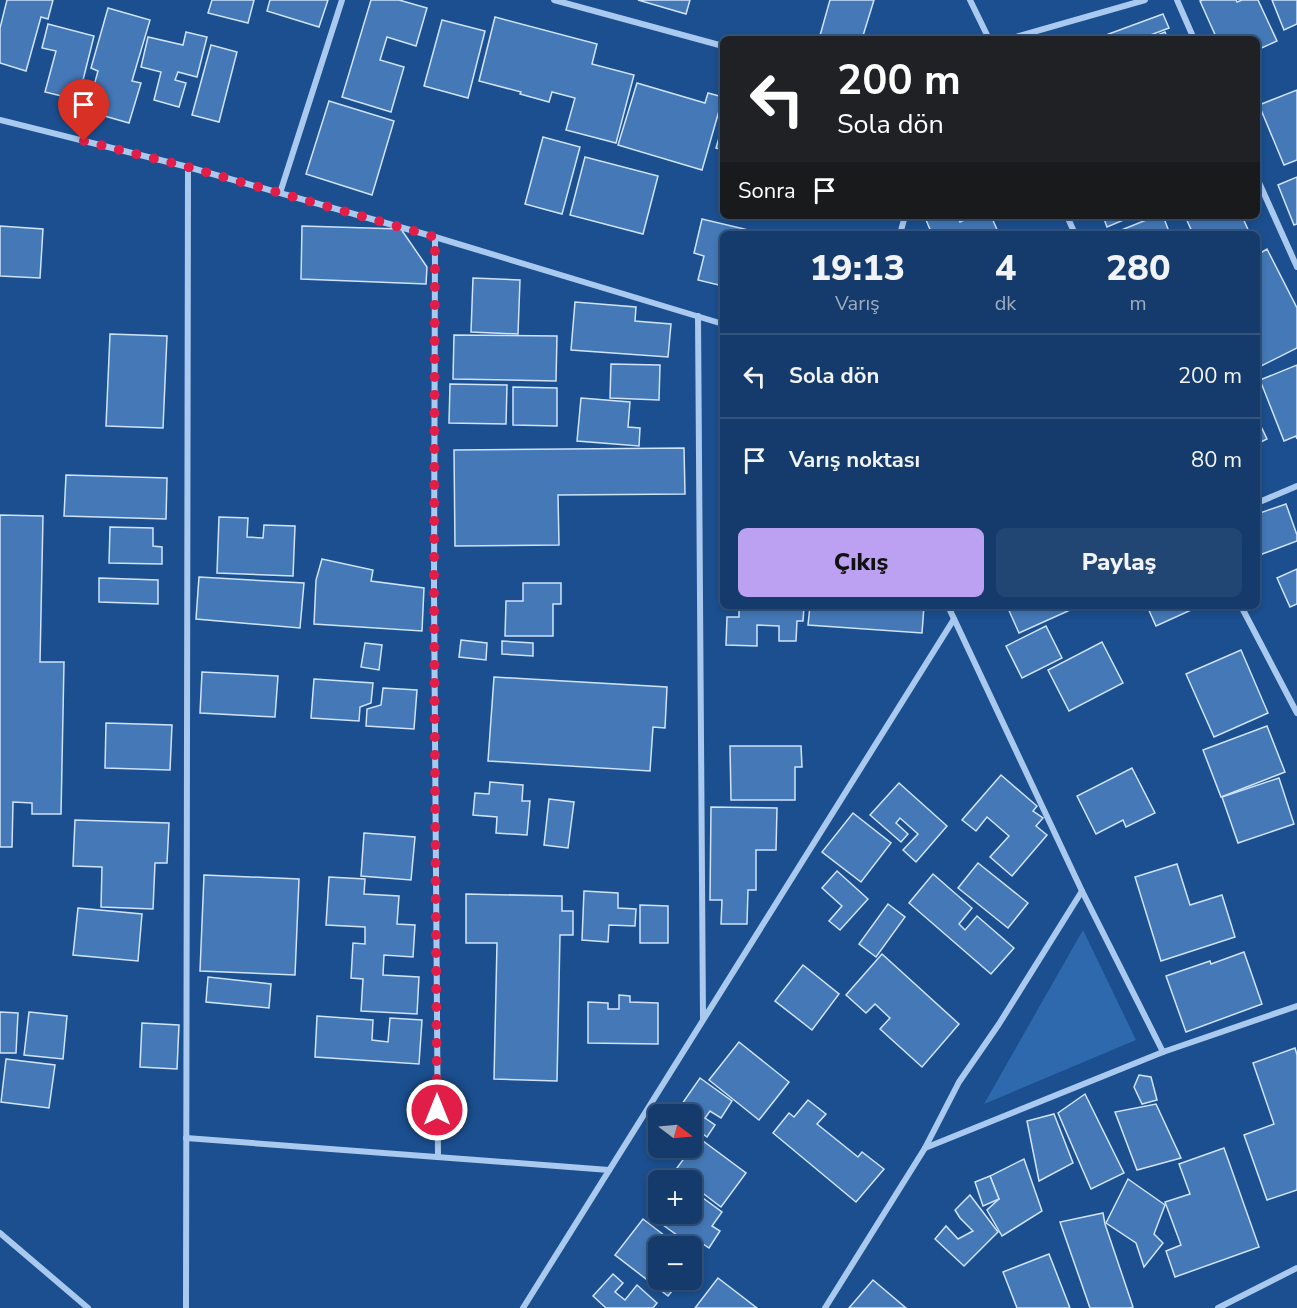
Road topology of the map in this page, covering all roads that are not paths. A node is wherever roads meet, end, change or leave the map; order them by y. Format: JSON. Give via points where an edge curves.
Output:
{"nodes":[{"id":1,"x":342,"y":0,"type":"edge"},
{"id":2,"x":555,"y":0,"type":"edge"},
{"id":3,"x":970,"y":0,"type":"edge"},
{"id":4,"x":1145,"y":0,"type":"edge"},
{"id":5,"x":1177,"y":0,"type":"edge"},
{"id":6,"x":988,"y":36,"type":"edge"},
{"id":7,"x":1019,"y":36,"type":"edge"},
{"id":8,"x":1193,"y":36,"type":"edge"},
{"id":9,"x":720,"y":45,"type":"edge"},
{"id":10,"x":0,"y":120,"type":"edge"},
{"id":11,"x":188,"y":167,"type":"junction"},
{"id":12,"x":1260,"y":185,"type":"edge"},
{"id":13,"x":279,"y":193,"type":"junction"},
{"id":14,"x":435,"y":237,"type":"junction"},
{"id":15,"x":1297,"y":267,"type":"edge"},
{"id":16,"x":698,"y":316,"type":"junction"},
{"id":17,"x":720,"y":323,"type":"edge"},
{"id":18,"x":1297,"y":486,"type":"edge"},
{"id":19,"x":1260,"y":502,"type":"edge"},
{"id":20,"x":949,"y":609,"type":"edge"},
{"id":21,"x":1243,"y":609,"type":"edge"},
{"id":22,"x":954,"y":619,"type":"junction"},
{"id":23,"x":1297,"y":713,"type":"edge"},
{"id":24,"x":1082,"y":891,"type":"junction"},
{"id":25,"x":1297,"y":1006,"type":"edge"},
{"id":26,"x":704,"y":1019,"type":"junction"},
{"id":27,"x":1163,"y":1052,"type":"junction"},
{"id":28,"x":186,"y":1138,"type":"junction"},
{"id":29,"x":924,"y":1148,"type":"junction"},
{"id":30,"x":438,"y":1157,"type":"junction"},
{"id":31,"x":609,"y":1170,"type":"junction"},
{"id":32,"x":0,"y":1233,"type":"edge"},
{"id":33,"x":1297,"y":1268,"type":"edge"},
{"id":34,"x":88,"y":1308,"type":"edge"},
{"id":35,"x":186,"y":1308,"type":"edge"},
{"id":36,"x":523,"y":1308,"type":"edge"},
{"id":37,"x":825,"y":1308,"type":"edge"},
{"id":38,"x":1218,"y":1308,"type":"edge"}],
"edges":[{"from":1,"to":13,"type":"street"},
{"from":2,"to":9,"type":"street"},
{"from":3,"to":6,"type":"street"},
{"from":4,"to":7,"type":"street"},
{"from":5,"to":8,"type":"street"},
{"from":10,"to":11,"type":"street"},
{"from":11,"to":13,"type":"street"},
{"from":11,"to":28,"type":"street"},
{"from":12,"to":15,"type":"street"},
{"from":13,"to":14,"type":"street"},
{"from":14,"to":16,"type":"street"},
{"from":14,"to":30,"type":"street"},
{"from":16,"to":17,"type":"street"},
{"from":16,"to":26,"type":"street"},
{"from":18,"to":19,"type":"street"},
{"from":20,"to":22,"type":"street"},
{"from":21,"to":23,"type":"street"},
{"from":22,"to":24,"type":"street"},
{"from":22,"to":26,"type":"street"},
{"from":24,"to":27,"type":"street"},
{"from":24,"to":29,"type":"street","via":[[959,1082]]},
{"from":25,"to":27,"type":"street"},
{"from":26,"to":31,"type":"street"},
{"from":27,"to":29,"type":"street"},
{"from":28,"to":30,"type":"street"},
{"from":28,"to":35,"type":"street"},
{"from":29,"to":37,"type":"street"},
{"from":30,"to":31,"type":"street"},
{"from":31,"to":36,"type":"street"},
{"from":32,"to":34,"type":"street"},
{"from":33,"to":38,"type":"street"}]}
